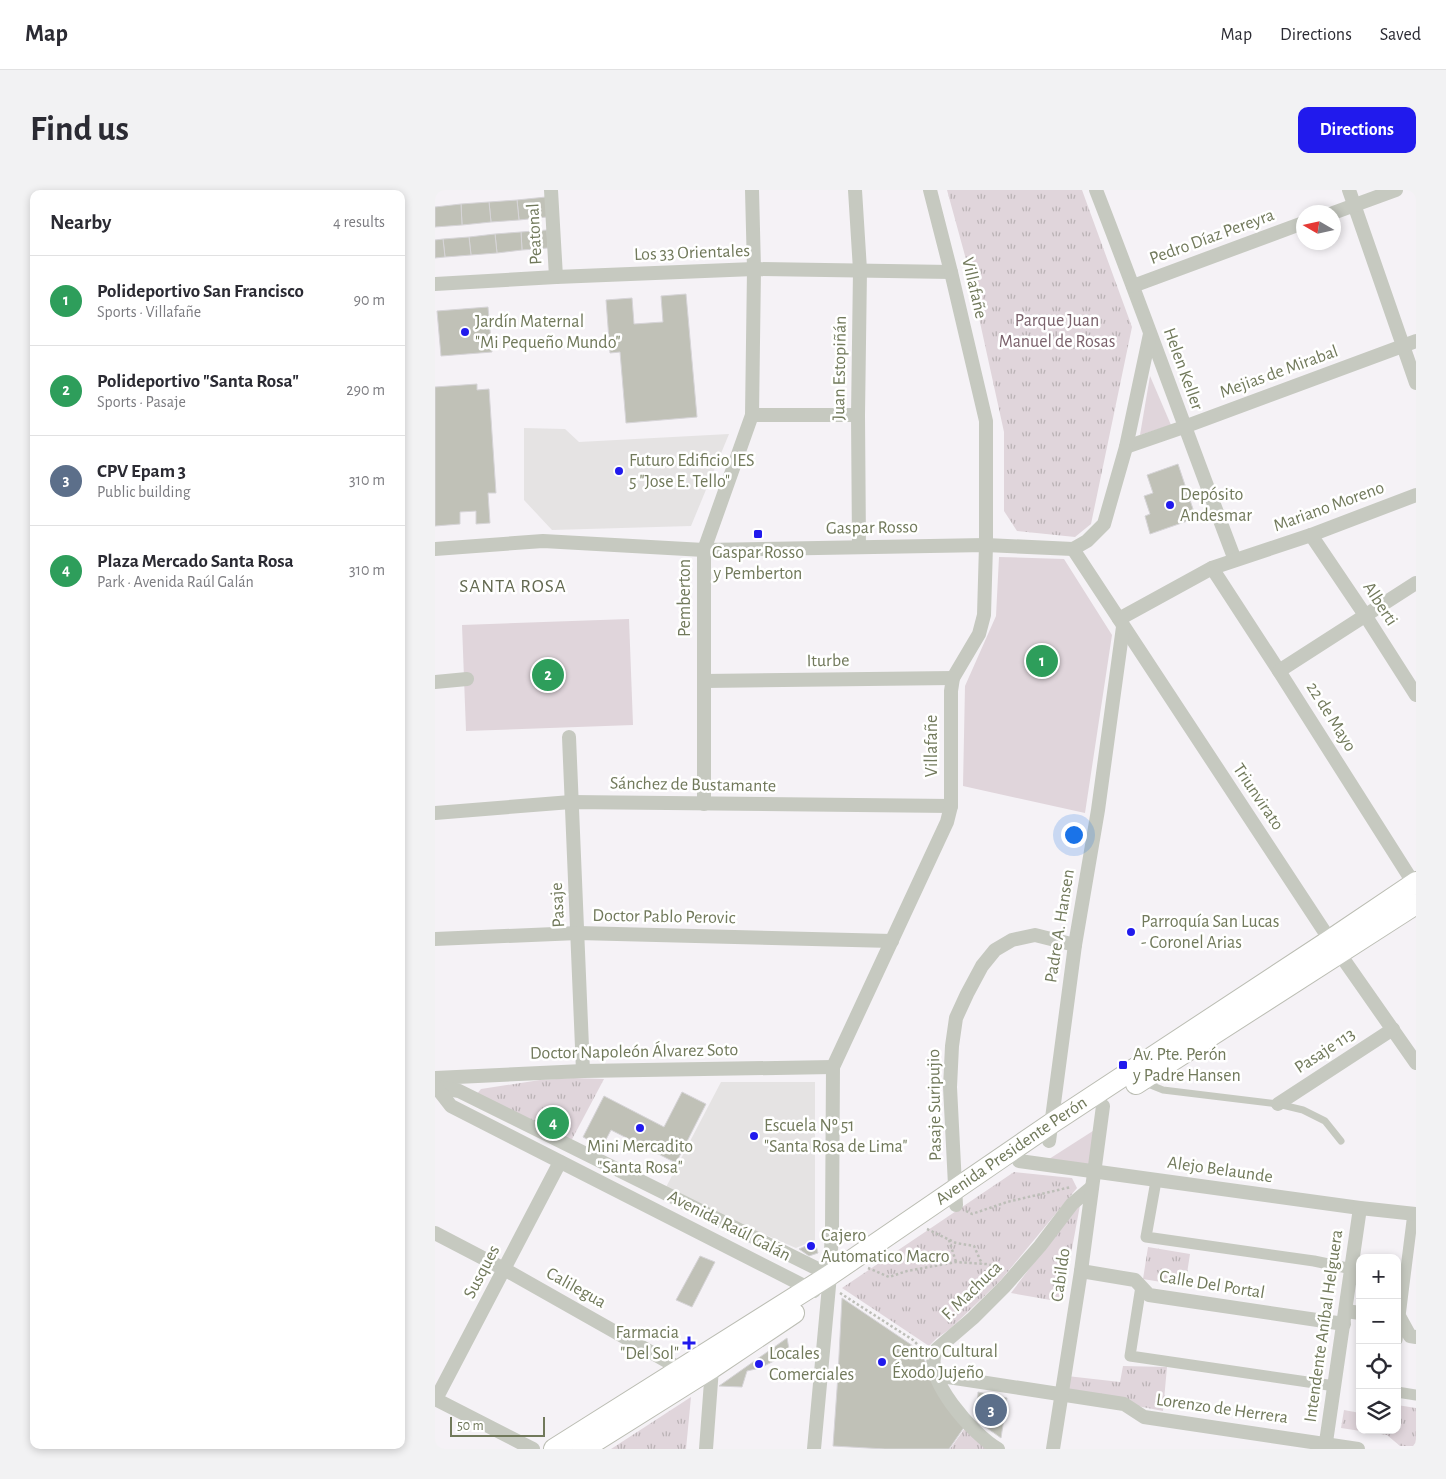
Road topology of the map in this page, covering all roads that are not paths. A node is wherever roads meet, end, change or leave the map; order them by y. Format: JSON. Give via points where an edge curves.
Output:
{"nodes":[{"id":1,"x":551,"y":190,"type":"edge"},
{"id":2,"x":752,"y":190,"type":"edge"},
{"id":3,"x":855,"y":190,"type":"edge"},
{"id":4,"x":930,"y":190,"type":"edge"},
{"id":5,"x":1096,"y":190,"type":"edge"},
{"id":6,"x":1349,"y":190,"type":"edge"},
{"id":7,"x":1396,"y":190,"type":"edge"},
{"id":8,"x":1354,"y":205,"type":"junction"},
{"id":9,"x":1341,"y":209,"type":"edge"},
{"id":10,"x":1296,"y":227,"type":"edge"},
{"id":11,"x":754,"y":269,"type":"junction"},
{"id":12,"x":860,"y":270,"type":"junction"},
{"id":13,"x":951,"y":272,"type":"junction"},
{"id":14,"x":557,"y":277,"type":"junction"},
{"id":15,"x":435,"y":284,"type":"edge"},
{"id":16,"x":1133,"y":286,"type":"junction"},
{"id":17,"x":1150,"y":334,"type":"junction"},
{"id":18,"x":1410,"y":344,"type":"edge"},
{"id":19,"x":1416,"y":382,"type":"edge"},
{"id":20,"x":753,"y":415,"type":"junction"},
{"id":21,"x":858,"y":415,"type":"junction"},
{"id":22,"x":1184,"y":427,"type":"junction"},
{"id":23,"x":1125,"y":446,"type":"junction"},
{"id":24,"x":1416,"y":494,"type":"edge"},
{"id":25,"x":1311,"y":535,"type":"junction"},
{"id":26,"x":985,"y":545,"type":"junction"},
{"id":27,"x":859,"y":547,"type":"junction"},
{"id":28,"x":435,"y":549,"type":"edge"},
{"id":29,"x":1073,"y":549,"type":"junction"},
{"id":30,"x":704,"y":550,"type":"junction"},
{"id":31,"x":1235,"y":560,"type":"junction"},
{"id":32,"x":1212,"y":568,"type":"junction"},
{"id":33,"x":1416,"y":583,"type":"edge"},
{"id":34,"x":1365,"y":615,"type":"junction"},
{"id":35,"x":1121,"y":623,"type":"junction"},
{"id":36,"x":1279,"y":671,"type":"junction"},
{"id":37,"x":953,"y":678,"type":"junction"},
{"id":38,"x":467,"y":679,"type":"dead end"},
{"id":39,"x":704,"y":681,"type":"junction"},
{"id":40,"x":435,"y":682,"type":"edge"},
{"id":41,"x":1416,"y":695,"type":"edge"},
{"id":42,"x":569,"y":737,"type":"dead end"},
{"id":43,"x":571,"y":802,"type":"junction"},
{"id":44,"x":704,"y":804,"type":"junction"},
{"id":45,"x":951,"y":806,"type":"junction"},
{"id":46,"x":435,"y":813,"type":"edge"},
{"id":47,"x":1415,"y":884,"type":"edge"},
{"id":48,"x":1416,"y":904,"type":"edge"},
{"id":49,"x":578,"y":934,"type":"junction"},
{"id":50,"x":435,"y":939,"type":"edge"},
{"id":51,"x":892,"y":941,"type":"junction"},
{"id":52,"x":1075,"y":945,"type":"junction"},
{"id":53,"x":1335,"y":947,"type":"junction"},
{"id":54,"x":1393,"y":1029,"type":"junction"},
{"id":55,"x":1416,"y":1063,"type":"edge"},
{"id":56,"x":833,"y":1067,"type":"junction"},
{"id":57,"x":583,"y":1071,"type":"junction"},
{"id":58,"x":1141,"y":1081,"type":"junction"},
{"id":59,"x":436,"y":1085,"type":"edge"},
{"id":60,"x":1278,"y":1104,"type":"junction"},
{"id":61,"x":1103,"y":1106,"type":"junction"},
{"id":62,"x":1050,"y":1132,"type":"junction"},
{"id":63,"x":1341,"y":1141,"type":"dead end"},
{"id":64,"x":1019,"y":1161,"type":"junction"},
{"id":65,"x":560,"y":1162,"type":"junction"},
{"id":66,"x":1094,"y":1172,"type":"junction"},
{"id":67,"x":1155,"y":1181,"type":"junction"},
{"id":68,"x":1092,"y":1187,"type":"junction"},
{"id":69,"x":955,"y":1198,"type":"junction"},
{"id":70,"x":1361,"y":1208,"type":"junction"},
{"id":71,"x":1415,"y":1214,"type":"edge"},
{"id":72,"x":435,"y":1234,"type":"edge"},
{"id":73,"x":504,"y":1269,"type":"junction"},
{"id":74,"x":1352,"y":1269,"type":"junction"},
{"id":75,"x":1081,"y":1272,"type":"junction"},
{"id":76,"x":1410,"y":1278,"type":"edge"},
{"id":77,"x":1141,"y":1286,"type":"junction"},
{"id":78,"x":822,"y":1287,"type":"junction"},
{"id":79,"x":1401,"y":1311,"type":"edge"},
{"id":80,"x":1356,"y":1314,"type":"edge"},
{"id":81,"x":1345,"y":1317,"type":"junction"},
{"id":82,"x":1401,"y":1321,"type":"edge"},
{"id":83,"x":1416,"y":1337,"type":"edge"},
{"id":84,"x":696,"y":1371,"type":"junction"},
{"id":85,"x":935,"y":1375,"type":"junction"},
{"id":86,"x":1335,"y":1386,"type":"junction"},
{"id":87,"x":1401,"y":1393,"type":"edge"},
{"id":88,"x":1062,"y":1395,"type":"junction"},
{"id":89,"x":1416,"y":1395,"type":"edge"},
{"id":90,"x":435,"y":1399,"type":"edge"},
{"id":91,"x":1326,"y":1446,"type":"edge"},
{"id":92,"x":533,"y":1449,"type":"edge"},
{"id":93,"x":554,"y":1449,"type":"edge"},
{"id":94,"x":583,"y":1449,"type":"edge"},
{"id":95,"x":706,"y":1449,"type":"edge"},
{"id":96,"x":814,"y":1449,"type":"edge"},
{"id":97,"x":998,"y":1449,"type":"edge"},
{"id":98,"x":1053,"y":1449,"type":"edge"},
{"id":99,"x":1358,"y":1449,"type":"edge"}],
"edges":[{"from":1,"to":14,"type":"street","name":"Peatonal"},
{"from":2,"to":11,"type":"street","name":"Pemberton"},
{"from":3,"to":12,"type":"street","name":"Juan Estopiñán"},
{"from":4,"to":13,"type":"street","name":"Villafañe"},
{"from":5,"to":16,"type":"street","name":"Helen Keller"},
{"from":6,"to":8,"type":"street"},
{"from":7,"to":8,"type":"street"},
{"from":8,"to":9,"type":"street"},
{"from":8,"to":18,"type":"street"},
{"from":10,"to":16,"type":"street","name":"Pedro Díaz Pereyra"},
{"from":11,"to":12,"type":"street","name":"Los 33 Orientales"},
{"from":11,"to":14,"type":"street","name":"Los 33 Orientales"},
{"from":11,"to":20,"type":"street","name":"Pemberton"},
{"from":12,"to":13,"type":"street","name":"Los 33 Orientales"},
{"from":12,"to":21,"type":"street","name":"Juan Estopiñán"},
{"from":13,"to":26,"type":"street","name":"Villafañe","via":[[986,421]]},
{"from":14,"to":15,"type":"street","name":"Los 33 Orientales"},
{"from":16,"to":17,"type":"street","name":"Helen Keller"},
{"from":17,"to":22,"type":"street","name":"Helen Keller"},
{"from":17,"to":23,"type":"street"},
{"from":18,"to":19,"type":"street"},
{"from":18,"to":22,"type":"street","name":"Mejias de Mirabal"},
{"from":20,"to":21,"type":"street"},
{"from":20,"to":30,"type":"street","name":"Pemberton"},
{"from":21,"to":27,"type":"street","name":"Juan Estopiñán"},
{"from":22,"to":23,"type":"street","name":"Mejias de Mirabal"},
{"from":22,"to":31,"type":"street","name":"Helen Keller"},
{"from":23,"to":29,"type":"street","via":[[1104,524],[1087,541]]},
{"from":24,"to":25,"type":"street","name":"Mariano Moreno"},
{"from":25,"to":31,"type":"street","name":"Mariano Moreno"},
{"from":25,"to":34,"type":"street","name":"Alberti"},
{"from":26,"to":27,"type":"street","name":"Gaspar Rosso"},
{"from":26,"to":29,"type":"street","name":"Gaspar Rosso"},
{"from":26,"to":37,"type":"street","name":"Villafañe","via":[[984,615],[979,634]]},
{"from":27,"to":30,"type":"street","name":"Gaspar Rosso"},
{"from":28,"to":30,"type":"street","name":"Gaspar Rosso","via":[[543,541]]},
{"from":29,"to":35,"type":"street","name":"Triunvirato"},
{"from":30,"to":39,"type":"street","name":"Pemberton"},
{"from":31,"to":32,"type":"street","name":"Mariano Moreno"},
{"from":32,"to":35,"type":"street","name":"Mariano Moreno"},
{"from":32,"to":36,"type":"street","name":"22 de Mayo"},
{"from":33,"to":34,"type":"street"},
{"from":34,"to":36,"type":"street"},
{"from":34,"to":41,"type":"street","name":"Alberti"},
{"from":35,"to":52,"type":"street","name":"Padre A. Hansen","via":[[1098,810]]},
{"from":35,"to":53,"type":"street","name":"Triunvirato"},
{"from":36,"to":47,"type":"street","name":"22 de Mayo"},
{"from":37,"to":39,"type":"street","name":"Iturbe"},
{"from":37,"to":45,"type":"street","name":"Villafañe"},
{"from":38,"to":40,"type":"street"},
{"from":39,"to":44,"type":"street","name":"Pemberton"},
{"from":42,"to":43,"type":"street","name":"Pasaje"},
{"from":43,"to":44,"type":"street","name":"Sánchez de Bustamante"},
{"from":43,"to":46,"type":"street","name":"Sánchez de Bustamante"},
{"from":43,"to":49,"type":"street","name":"Pasaje"},
{"from":44,"to":45,"type":"street","name":"Sánchez de Bustamante"},
{"from":45,"to":51,"type":"street","name":"Villafañe","via":[[947,822]]},
{"from":47,"to":53,"type":"main road","name":"Avenida Presidente Perón"},
{"from":48,"to":53,"type":"main road","name":"Avenida Presidente Perón"},
{"from":49,"to":50,"type":"street","name":"Doctor Pablo Perovic"},
{"from":49,"to":51,"type":"street","name":"Doctor Pablo Perovic"},
{"from":49,"to":57,"type":"street","name":"Pasaje"},
{"from":51,"to":56,"type":"street","name":"Villafañe"},
{"from":52,"to":62,"type":"street","name":"Padre A. Hansen"},
{"from":52,"to":69,"type":"street","name":"Pasaje Suripujio","via":[[1035,935],[1012,940],[995,950],[967,994],[956,1018],[952,1046],[950,1087]]},
{"from":53,"to":54,"type":"street","name":"Triunvirato"},
{"from":53,"to":58,"type":"main road","name":"Avenida Presidente Perón"},
{"from":53,"to":62,"type":"main road","name":"Avenida Presidente Perón"},
{"from":54,"to":55,"type":"street","name":"Triunvirato"},
{"from":54,"to":60,"type":"street","name":"Pasaje 113"},
{"from":56,"to":57,"type":"street","name":"Doctor Napoleón Álvarez Soto"},
{"from":56,"to":78,"type":"street","name":"Villafañe","via":[[832,1228]]},
{"from":57,"to":59,"type":"street","name":"Doctor Napoleón Álvarez Soto"},
{"from":58,"to":60,"type":"lane","via":[[1163,1090]]},
{"from":58,"to":61,"type":"main road","name":"Avenida Presidente Perón"},
{"from":59,"to":65,"type":"street","name":"Avenida Raúl Galán","via":[[451,1106]]},
{"from":59,"to":78,"type":"street","name":"Avenida Raúl Galán","via":[[459,1091]]},
{"from":60,"to":63,"type":"lane","via":[[1303,1110],[1325,1121]]},
{"from":61,"to":62,"type":"main road","name":"Avenida Presidente Perón"},
{"from":61,"to":66,"type":"street","name":"Cabildo"},
{"from":62,"to":64,"type":"main road","name":"Avenida Presidente Perón"},
{"from":62,"to":69,"type":"main road","name":"Avenida Presidente Perón"},
{"from":64,"to":66,"type":"street","name":"Alejo Belaunde"},
{"from":64,"to":69,"type":"main road","name":"Avenida Presidente Perón"},
{"from":65,"to":73,"type":"street","name":"Susques"},
{"from":65,"to":78,"type":"street","name":"Avenida Raúl Galán"},
{"from":66,"to":67,"type":"street","name":"Alejo Belaunde"},
{"from":66,"to":68,"type":"street","name":"Cabildo"},
{"from":67,"to":70,"type":"street","name":"Alejo Belaunde"},
{"from":67,"to":74,"type":"street","via":[[1146,1237]]},
{"from":68,"to":75,"type":"street","name":"Cabildo"},
{"from":68,"to":85,"type":"street","name":"F. Machuca","via":[[1072,1204],[1019,1272],[937,1349],[934,1354]]},
{"from":69,"to":78,"type":"main road","name":"Avenida Presidente Perón"},
{"from":69,"to":78,"type":"main road","name":"Avenida Presidente Perón","via":[[923,1227],[865,1266]]},
{"from":70,"to":71,"type":"street","name":"Alejo Belaunde"},
{"from":70,"to":74,"type":"street","name":"Intendente Aníbal Helguera"},
{"from":71,"to":76,"type":"street"},
{"from":72,"to":73,"type":"street","name":"Calilegua"},
{"from":73,"to":84,"type":"street","name":"Calilegua"},
{"from":73,"to":90,"type":"street","name":"Susques"},
{"from":74,"to":81,"type":"street","name":"Intendente Aníbal Helguera"},
{"from":75,"to":77,"type":"street","name":"Calle Del Portal","via":[[1135,1280]]},
{"from":75,"to":88,"type":"street","name":"Cabildo"},
{"from":76,"to":79,"type":"street"},
{"from":77,"to":81,"type":"street","name":"Calle Del Portal","via":[[1149,1295]]},
{"from":77,"to":86,"type":"street","via":[[1129,1356]]},
{"from":78,"to":84,"type":"main road","name":"Avenida Presidente Perón"},
{"from":78,"to":84,"type":"main road","name":"Avenida Presidente Perón"},
{"from":78,"to":96,"type":"street","name":"Villafañe"},
{"from":80,"to":81,"type":"street","name":"Calle Del Portal"},
{"from":81,"to":86,"type":"street","name":"Intendente Aníbal Helguera"},
{"from":82,"to":83,"type":"street","via":[[1410,1336]]},
{"from":84,"to":93,"type":"main road","name":"Avenida Presidente Perón"},
{"from":84,"to":94,"type":"main road","name":"Avenida Presidente Perón"},
{"from":84,"to":95,"type":"street"},
{"from":85,"to":88,"type":"street","name":"Lorenzo de Herrera"},
{"from":85,"to":97,"type":"street","via":[[963,1419]]},
{"from":86,"to":91,"type":"street","name":"Intendente Aníbal Helguera"},
{"from":87,"to":89,"type":"street"},
{"from":88,"to":91,"type":"street","name":"Lorenzo de Herrera","via":[[1124,1404],[1144,1417]]},
{"from":88,"to":98,"type":"street","name":"Cabildo"},
{"from":90,"to":92,"type":"street"},
{"from":91,"to":99,"type":"street","name":"Lorenzo de Herrera"}]}
